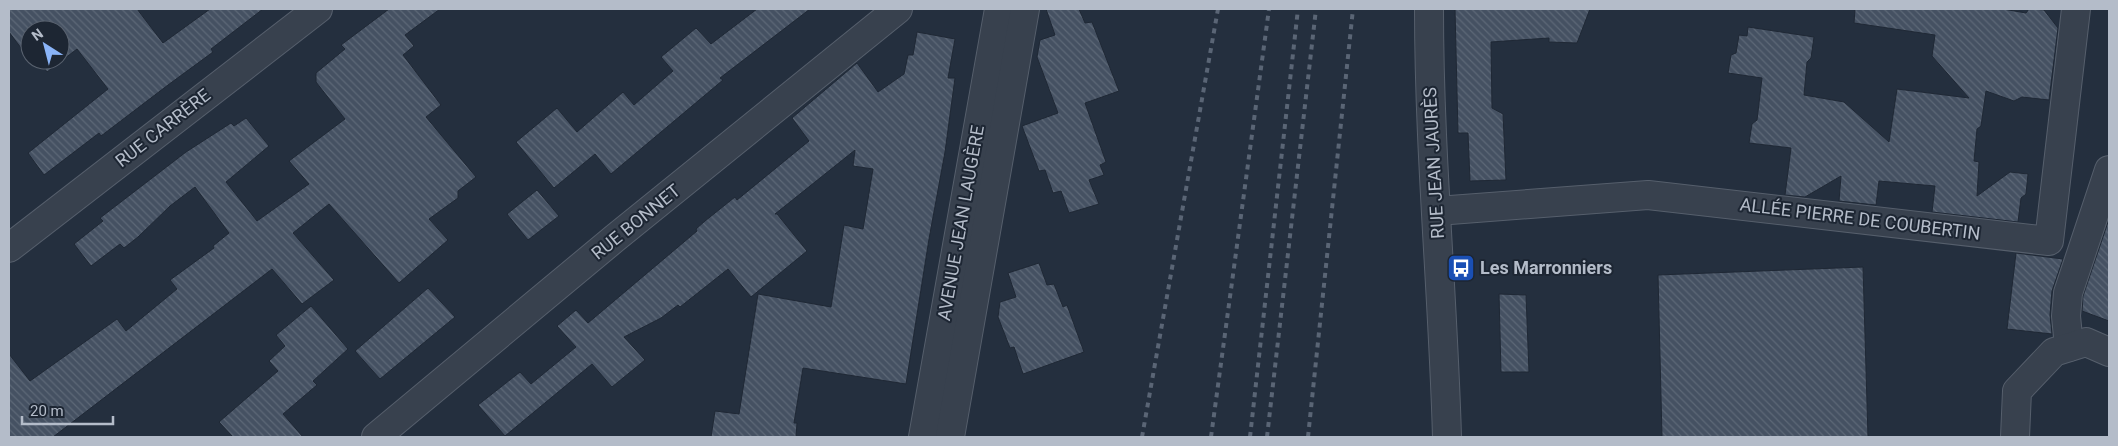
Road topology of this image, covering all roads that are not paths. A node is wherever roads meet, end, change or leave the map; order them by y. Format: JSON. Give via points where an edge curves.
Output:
{"nodes":[{"id":1,"x":318,"y":9,"type":"edge"},
{"id":2,"x":898,"y":9,"type":"edge"},
{"id":3,"x":998,"y":9,"type":"edge"},
{"id":4,"x":1025,"y":9,"type":"edge"},
{"id":5,"x":1429,"y":9,"type":"edge"},
{"id":6,"x":2076,"y":9,"type":"edge"},
{"id":7,"x":2109,"y":170,"type":"edge"},
{"id":8,"x":1437,"y":211,"type":"junction"},
{"id":9,"x":9,"y":248,"type":"edge"},
{"id":10,"x":2069,"y":347,"type":"junction"},
{"id":11,"x":2109,"y":352,"type":"edge"},
{"id":12,"x":376,"y":437,"type":"edge"},
{"id":13,"x":923,"y":437,"type":"edge"},
{"id":14,"x":950,"y":437,"type":"edge"},
{"id":15,"x":1447,"y":437,"type":"edge"},
{"id":16,"x":2015,"y":437,"type":"edge"}],
"edges":[{"from":1,"to":9,"type":"street","name":"RUE CARRÈRE"},
{"from":2,"to":12,"type":"street","name":"RUE BONNET"},
{"from":3,"to":13,"type":"street","name":"AVENUE JEAN LAUGÈRE"},
{"from":4,"to":14,"type":"street","name":"AVENUE JEAN LAUGÈRE"},
{"from":5,"to":8,"type":"street","name":"RUE JEAN JAURÈS","via":[[1429,73]]},
{"from":6,"to":8,"type":"street","name":"ALLÉE PIERRE DE COUBERTIN","via":[[2049,241],[1648,195]]},
{"from":7,"to":10,"type":"street","via":[[2068,293]]},
{"from":8,"to":15,"type":"street","name":"RUE JEAN JAURÈS"},
{"from":10,"to":11,"type":"street","via":[[2086,342]]},
{"from":10,"to":16,"type":"street","via":[[2054,352],[2017,392]]}]}
